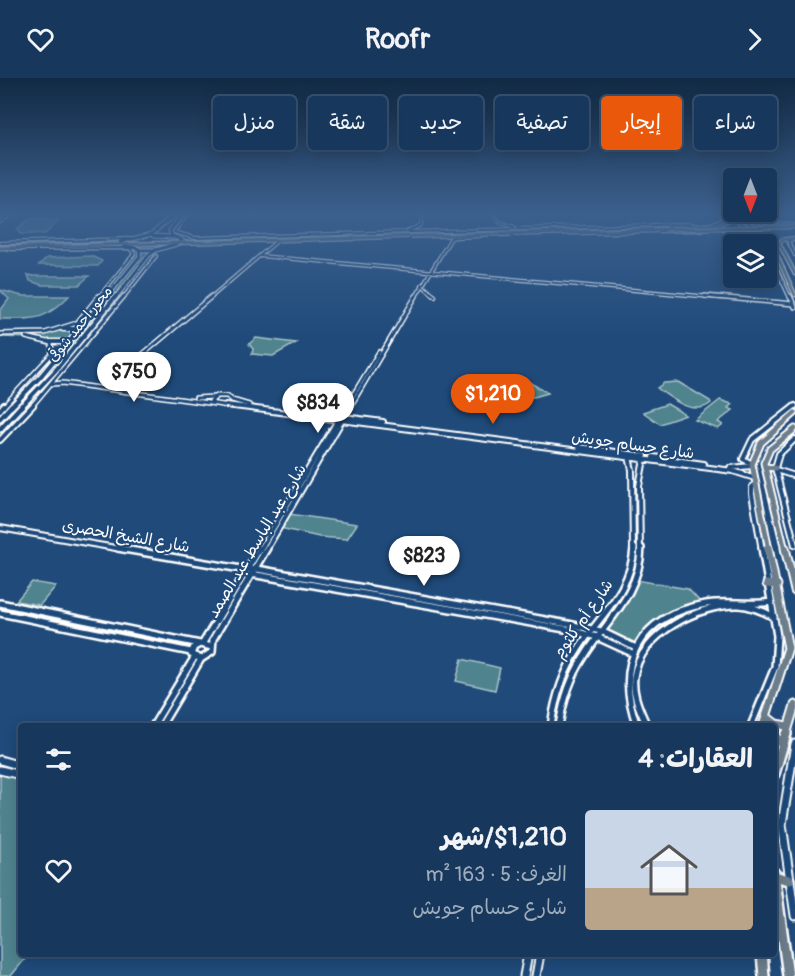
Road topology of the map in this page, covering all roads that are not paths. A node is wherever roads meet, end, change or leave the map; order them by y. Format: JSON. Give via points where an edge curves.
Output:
{"nodes":[{"id":1,"x":133,"y":255,"type":"edge"},
{"id":2,"x":139,"y":255,"type":"edge"},
{"id":3,"x":151,"y":255,"type":"edge"},
{"id":4,"x":259,"y":255,"type":"edge"},
{"id":5,"x":260,"y":255,"type":"joint"},
{"id":6,"x":439,"y":255,"type":"edge"},
{"id":7,"x":440,"y":255,"type":"edge"},
{"id":8,"x":156,"y":256,"type":"dead end"},
{"id":9,"x":777,"y":256,"type":"edge"},
{"id":10,"x":142,"y":264,"type":"junction"},
{"id":11,"x":149,"y":264,"type":"junction"},
{"id":12,"x":793,"y":264,"type":"edge"},
{"id":13,"x":777,"y":269,"type":"edge"},
{"id":14,"x":430,"y":270,"type":"junction"},
{"id":15,"x":795,"y":274,"type":"edge"},
{"id":16,"x":422,"y":285,"type":"junction"},
{"id":17,"x":795,"y":295,"type":"edge"},
{"id":18,"x":435,"y":296,"type":"dead end"},
{"id":19,"x":794,"y":305,"type":"edge"},
{"id":20,"x":64,"y":328,"type":"junction"},
{"id":21,"x":80,"y":328,"type":"junction"},
{"id":22,"x":53,"y":331,"type":"junction"},
{"id":23,"x":86,"y":334,"type":"junction"},
{"id":24,"x":0,"y":336,"type":"edge"},
{"id":25,"x":16,"y":336,"type":"junction"},
{"id":26,"x":49,"y":342,"type":"junction"},
{"id":27,"x":69,"y":342,"type":"junction"},
{"id":28,"x":58,"y":378,"type":"junction"},
{"id":29,"x":53,"y":384,"type":"junction"},
{"id":30,"x":105,"y":387,"type":"junction"},
{"id":31,"x":39,"y":389,"type":"junction"},
{"id":32,"x":49,"y":389,"type":"junction"},
{"id":33,"x":214,"y":397,"type":"junction"},
{"id":34,"x":232,"y":400,"type":"junction"},
{"id":35,"x":214,"y":404,"type":"junction"},
{"id":36,"x":222,"y":405,"type":"junction"},
{"id":37,"x":795,"y":406,"type":"edge"},
{"id":38,"x":0,"y":410,"type":"edge"},
{"id":39,"x":795,"y":413,"type":"edge"},
{"id":40,"x":0,"y":418,"type":"edge"},
{"id":41,"x":343,"y":418,"type":"junction"},
{"id":42,"x":792,"y":420,"type":"edge"},
{"id":43,"x":781,"y":424,"type":"junction"},
{"id":44,"x":795,"y":428,"type":"edge"},
{"id":45,"x":0,"y":429,"type":"edge"},
{"id":46,"x":795,"y":439,"type":"edge"},
{"id":47,"x":0,"y":440,"type":"edge"},
{"id":48,"x":578,"y":448,"type":"junction"},
{"id":49,"x":629,"y":457,"type":"junction"},
{"id":50,"x":644,"y":459,"type":"junction"},
{"id":51,"x":692,"y":464,"type":"junction"},
{"id":52,"x":752,"y":465,"type":"junction"},
{"id":53,"x":765,"y":467,"type":"junction"},
{"id":54,"x":775,"y":468,"type":"junction"},
{"id":55,"x":740,"y":470,"type":"junction"},
{"id":56,"x":795,"y":477,"type":"edge"},
{"id":57,"x":778,"y":479,"type":"junction"},
{"id":58,"x":754,"y":483,"type":"junction"},
{"id":59,"x":0,"y":528,"type":"edge"},
{"id":60,"x":795,"y":545,"type":"edge"},
{"id":61,"x":247,"y":570,"type":"junction"},
{"id":62,"x":255,"y":572,"type":"junction"},
{"id":63,"x":767,"y":584,"type":"junction"},
{"id":64,"x":777,"y":585,"type":"junction"},
{"id":65,"x":795,"y":590,"type":"edge"},
{"id":66,"x":771,"y":602,"type":"junction"},
{"id":67,"x":0,"y":603,"type":"edge"},
{"id":68,"x":759,"y":606,"type":"junction"},
{"id":69,"x":0,"y":613,"type":"edge"},
{"id":70,"x":774,"y":617,"type":"junction"},
{"id":71,"x":591,"y":631,"type":"junction"},
{"id":72,"x":149,"y":633,"type":"junction"},
{"id":73,"x":599,"y":634,"type":"junction"},
{"id":74,"x":144,"y":642,"type":"junction"},
{"id":75,"x":201,"y":644,"type":"junction"},
{"id":76,"x":212,"y":647,"type":"junction"},
{"id":77,"x":634,"y":650,"type":"junction"},
{"id":78,"x":195,"y":656,"type":"junction"},
{"id":79,"x":795,"y":705,"type":"edge"},
{"id":80,"x":639,"y":708,"type":"junction"},
{"id":81,"x":630,"y":709,"type":"junction"},
{"id":82,"x":642,"y":715,"type":"junction"},
{"id":83,"x":633,"y":717,"type":"junction"},
{"id":84,"x":767,"y":717,"type":"junction"},
{"id":85,"x":155,"y":723,"type":"edge"},
{"id":86,"x":162,"y":723,"type":"edge"},
{"id":87,"x":551,"y":723,"type":"edge"},
{"id":88,"x":560,"y":723,"type":"edge"},
{"id":89,"x":636,"y":723,"type":"edge"},
{"id":90,"x":646,"y":723,"type":"edge"},
{"id":91,"x":752,"y":723,"type":"edge"},
{"id":92,"x":764,"y":723,"type":"edge"},
{"id":93,"x":775,"y":723,"type":"edge"},
{"id":94,"x":777,"y":724,"type":"edge"},
{"id":95,"x":788,"y":726,"type":"junction"},
{"id":96,"x":777,"y":739,"type":"edge"},
{"id":97,"x":782,"y":744,"type":"junction"},
{"id":98,"x":795,"y":744,"type":"edge"},
{"id":99,"x":0,"y":760,"type":"edge"},
{"id":100,"x":777,"y":763,"type":"edge"},
{"id":101,"x":18,"y":765,"type":"edge"},
{"id":102,"x":0,"y":770,"type":"edge"},
{"id":103,"x":18,"y":774,"type":"edge"},
{"id":104,"x":777,"y":876,"type":"edge"},
{"id":105,"x":789,"y":880,"type":"junction"},
{"id":106,"x":777,"y":897,"type":"edge"},
{"id":107,"x":795,"y":916,"type":"edge"},
{"id":108,"x":527,"y":957,"type":"edge"},
{"id":109,"x":539,"y":957,"type":"edge"},
{"id":110,"x":762,"y":957,"type":"edge"},
{"id":111,"x":524,"y":976,"type":"edge"},
{"id":112,"x":536,"y":976,"type":"edge"},
{"id":113,"x":764,"y":976,"type":"edge"},
{"id":114,"x":788,"y":976,"type":"edge"}],
"edges":[{"from":1,"to":20,"type":"street","via":[[85,316]]},
{"from":2,"to":21,"type":"main road","name":"محور احمد شوقى"},
{"from":3,"to":10,"type":"main road","name":"محور احمد شوقى"},
{"from":4,"to":30,"type":"street"},
{"from":5,"to":14,"type":"street"},
{"from":5,"to":30,"type":"street"},
{"from":6,"to":14,"type":"street","name":"شارع عبد الباسط عبد الصمد"},
{"from":7,"to":14,"type":"street","name":"شارع عبد الباسط عبد الصمد"},
{"from":8,"to":11,"type":"street"},
{"from":9,"to":17,"type":"main road"},
{"from":10,"to":11,"type":"main road"},
{"from":10,"to":23,"type":"main road","name":"محور احمد شوقى"},
{"from":11,"to":28,"type":"street"},
{"from":12,"to":15,"type":"main road"},
{"from":13,"to":19,"type":"street"},
{"from":14,"to":16,"type":"street","name":"شارع عبد الباسط عبد الصمد"},
{"from":14,"to":19,"type":"street"},
{"from":14,"to":41,"type":"street","name":"شارع عبد الباسط عبد الصمد"},
{"from":16,"to":18,"type":"street"},
{"from":16,"to":41,"type":"street","name":"شارع عبد الباسط عبد الصمد"},
{"from":20,"to":21,"type":"main road"},
{"from":20,"to":22,"type":"street"},
{"from":21,"to":23,"type":"main road"},
{"from":21,"to":27,"type":"main road","name":"محور احمد شوقى"},
{"from":22,"to":25,"type":"street"},
{"from":22,"to":26,"type":"street"},
{"from":23,"to":27,"type":"main road"},
{"from":23,"to":31,"type":"main road","name":"محور احمد شوقى"},
{"from":24,"to":25,"type":"street"},
{"from":25,"to":26,"type":"street"},
{"from":26,"to":27,"type":"main road"},
{"from":26,"to":38,"type":"street","via":[[52,354]]},
{"from":27,"to":40,"type":"main road","name":"محور احمد شوقى"},
{"from":28,"to":29,"type":"street"},
{"from":28,"to":30,"type":"street"},
{"from":29,"to":30,"type":"street"},
{"from":29,"to":32,"type":"street"},
{"from":30,"to":33,"type":"street"},
{"from":30,"to":35,"type":"street"},
{"from":31,"to":32,"type":"main road"},
{"from":31,"to":45,"type":"main road","name":"محور احمد شوقى"},
{"from":32,"to":47,"type":"street"},
{"from":33,"to":34,"type":"street","name":"شارع حسام جويش","via":[[228,396]]},
{"from":33,"to":35,"type":"street"},
{"from":34,"to":36,"type":"street"},
{"from":34,"to":41,"type":"street","name":"شارع حسام جويش"},
{"from":35,"to":36,"type":"street","name":"شارع حسام جويش"},
{"from":36,"to":41,"type":"street","name":"شارع حسام جويش"},
{"from":37,"to":52,"type":"street","via":[[752,440],[743,459]]},
{"from":39,"to":42,"type":"main road"},
{"from":41,"to":48,"type":"street","name":"شارع حسام جويش"},
{"from":41,"to":61,"type":"street","name":"شارع عبد الباسط عبد الصمد"},
{"from":41,"to":62,"type":"street","name":"شارع عبد الباسط عبد الصمد"},
{"from":42,"to":43,"type":"main road"},
{"from":43,"to":44,"type":"main road"},
{"from":43,"to":52,"type":"main road","via":[[758,447]]},
{"from":44,"to":53,"type":"main road","via":[[768,452]]},
{"from":46,"to":54,"type":"street","via":[[779,454]]},
{"from":48,"to":49,"type":"street","name":"شارع حسام جويش"},
{"from":48,"to":51,"type":"street","name":"شارع حسام جويش"},
{"from":49,"to":50,"type":"street","name":"شارع حسام جويش"},
{"from":49,"to":71,"type":"street","name":"شارع أم كلثوم","via":[[633,552],[630,572],[622,592]]},
{"from":50,"to":51,"type":"street","name":"شارع حسام جويش"},
{"from":50,"to":73,"type":"street","name":"شارع أم كلثوم","via":[[640,469],[636,580]]},
{"from":51,"to":55,"type":"street","name":"شارع حسام جويش"},
{"from":52,"to":55,"type":"street","name":"شارع حسام جويش"},
{"from":52,"to":58,"type":"main road"},
{"from":53,"to":54,"type":"main road"},
{"from":53,"to":65,"type":"main road"},
{"from":54,"to":56,"type":"street"},
{"from":54,"to":57,"type":"street"},
{"from":55,"to":58,"type":"street"},
{"from":55,"to":58,"type":"street","name":"شارع حسام جويش"},
{"from":56,"to":57,"type":"street"},
{"from":57,"to":60,"type":"street"},
{"from":58,"to":63,"type":"street"},
{"from":58,"to":64,"type":"main road"},
{"from":59,"to":61,"type":"street","name":"شارع الشيخ الحصرى"},
{"from":61,"to":62,"type":"street"},
{"from":61,"to":75,"type":"street","name":"شارع عبد الباسط عبد الصمد"},
{"from":62,"to":71,"type":"street"},
{"from":62,"to":76,"type":"street","name":"شارع عبد الباسط عبد الصمد","via":[[213,639]]},
{"from":63,"to":64,"type":"main road"},
{"from":63,"to":66,"type":"street"},
{"from":64,"to":84,"type":"main road","via":[[788,648]]},
{"from":66,"to":68,"type":"street"},
{"from":66,"to":70,"type":"street"},
{"from":67,"to":72,"type":"street"},
{"from":68,"to":70,"type":"street"},
{"from":68,"to":77,"type":"street","via":[[724,602],[680,612],[660,624]]},
{"from":68,"to":80,"type":"street","via":[[706,611],[686,617],[659,635],[635,669]]},
{"from":69,"to":74,"type":"street"},
{"from":70,"to":91,"type":"street","via":[[778,654]]},
{"from":71,"to":73,"type":"street"},
{"from":71,"to":87,"type":"street","name":"شارع أم كلثوم","via":[[568,662],[557,687]]},
{"from":72,"to":74,"type":"street"},
{"from":72,"to":75,"type":"street"},
{"from":73,"to":77,"type":"street"},
{"from":73,"to":88,"type":"street","name":"شارع أم كلثوم","via":[[576,665]]},
{"from":74,"to":78,"type":"street"},
{"from":75,"to":76,"type":"street"},
{"from":75,"to":78,"type":"street","name":"شارع عبد الباسط عبد الصمد"},
{"from":76,"to":78,"type":"street","name":"شارع عبد الباسط عبد الصمد","via":[[210,654]]},
{"from":77,"to":81,"type":"street","via":[[625,678]]},
{"from":78,"to":85,"type":"street"},
{"from":78,"to":86,"type":"street"},
{"from":79,"to":95,"type":"main road"},
{"from":80,"to":81,"type":"street"},
{"from":80,"to":82,"type":"street"},
{"from":81,"to":83,"type":"street"},
{"from":82,"to":83,"type":"street"},
{"from":82,"to":90,"type":"street"},
{"from":83,"to":89,"type":"street"},
{"from":84,"to":92,"type":"main road"},
{"from":84,"to":93,"type":"main road"},
{"from":94,"to":95,"type":"main road"},
{"from":95,"to":97,"type":"main road"},
{"from":96,"to":97,"type":"main road"},
{"from":97,"to":100,"type":"main road"},
{"from":98,"to":105,"type":"street","via":[[782,816]]},
{"from":99,"to":101,"type":"street"},
{"from":102,"to":103,"type":"street"},
{"from":104,"to":105,"type":"main road"},
{"from":105,"to":107,"type":"street"},
{"from":106,"to":114,"type":"main road"},
{"from":108,"to":111,"type":"street"},
{"from":109,"to":112,"type":"street"},
{"from":110,"to":113,"type":"main road"}]}
